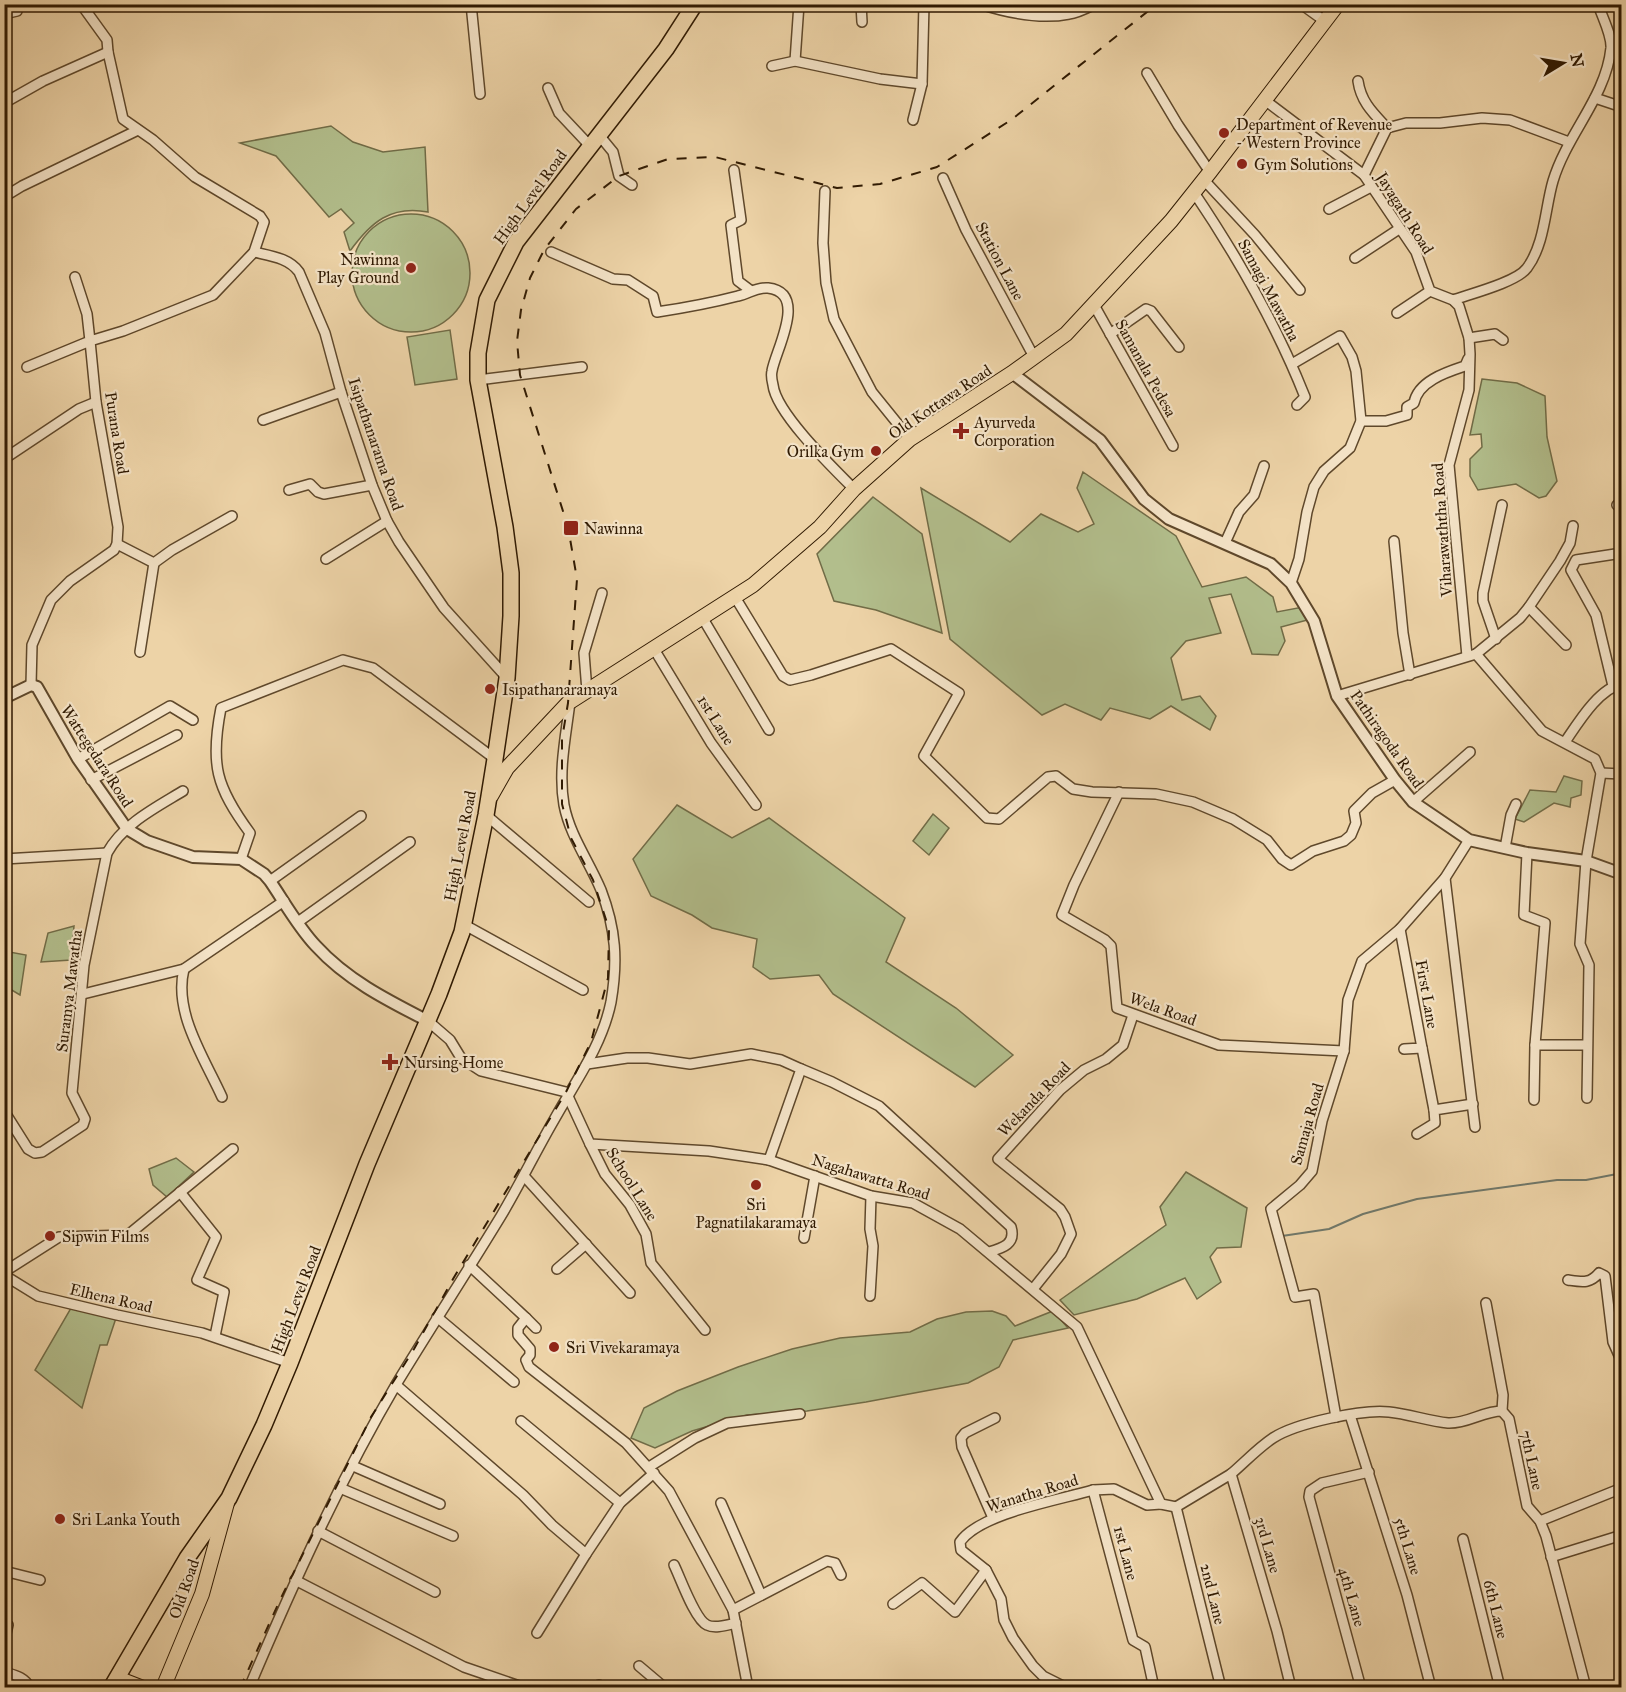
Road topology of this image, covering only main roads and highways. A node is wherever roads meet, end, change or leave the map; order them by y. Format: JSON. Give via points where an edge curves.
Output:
{"nodes":[{"id":1,"x":695,"y":4,"type":"edge"},
{"id":2,"x":1338,"y":4,"type":"edge"},
{"id":3,"x":487,"y":808,"type":"junction"},
{"id":4,"x":229,"y":1498,"type":"junction"},
{"id":5,"x":113,"y":1688,"type":"edge"},
{"id":6,"x":143,"y":1688,"type":"edge"},
{"id":7,"x":164,"y":1688,"type":"edge"}],
"edges":[{"from":1,"to":3,"type":"highway","name":"High Level Road","via":[[666,49],[516,242],[487,300],[480,329],[478,380],[511,573],[507,678]]},
{"from":2,"to":3,"type":"main road","name":"Old Kottawa Road","via":[[1171,221],[1066,334],[910,439],[854,489],[820,527],[753,585],[570,702],[507,768]]},
{"from":3,"to":4,"type":"highway","name":"High Level Road","via":[[463,924],[449,970],[367,1164],[290,1364]]},
{"from":4,"to":5,"type":"highway","name":"High Level Road","via":[[187,1558]]},
{"from":4,"to":7,"type":"main road","name":"Old Road","via":[[202,1594]]},
{"from":5,"to":6,"type":"main road","via":[[125,1681]]}]}
